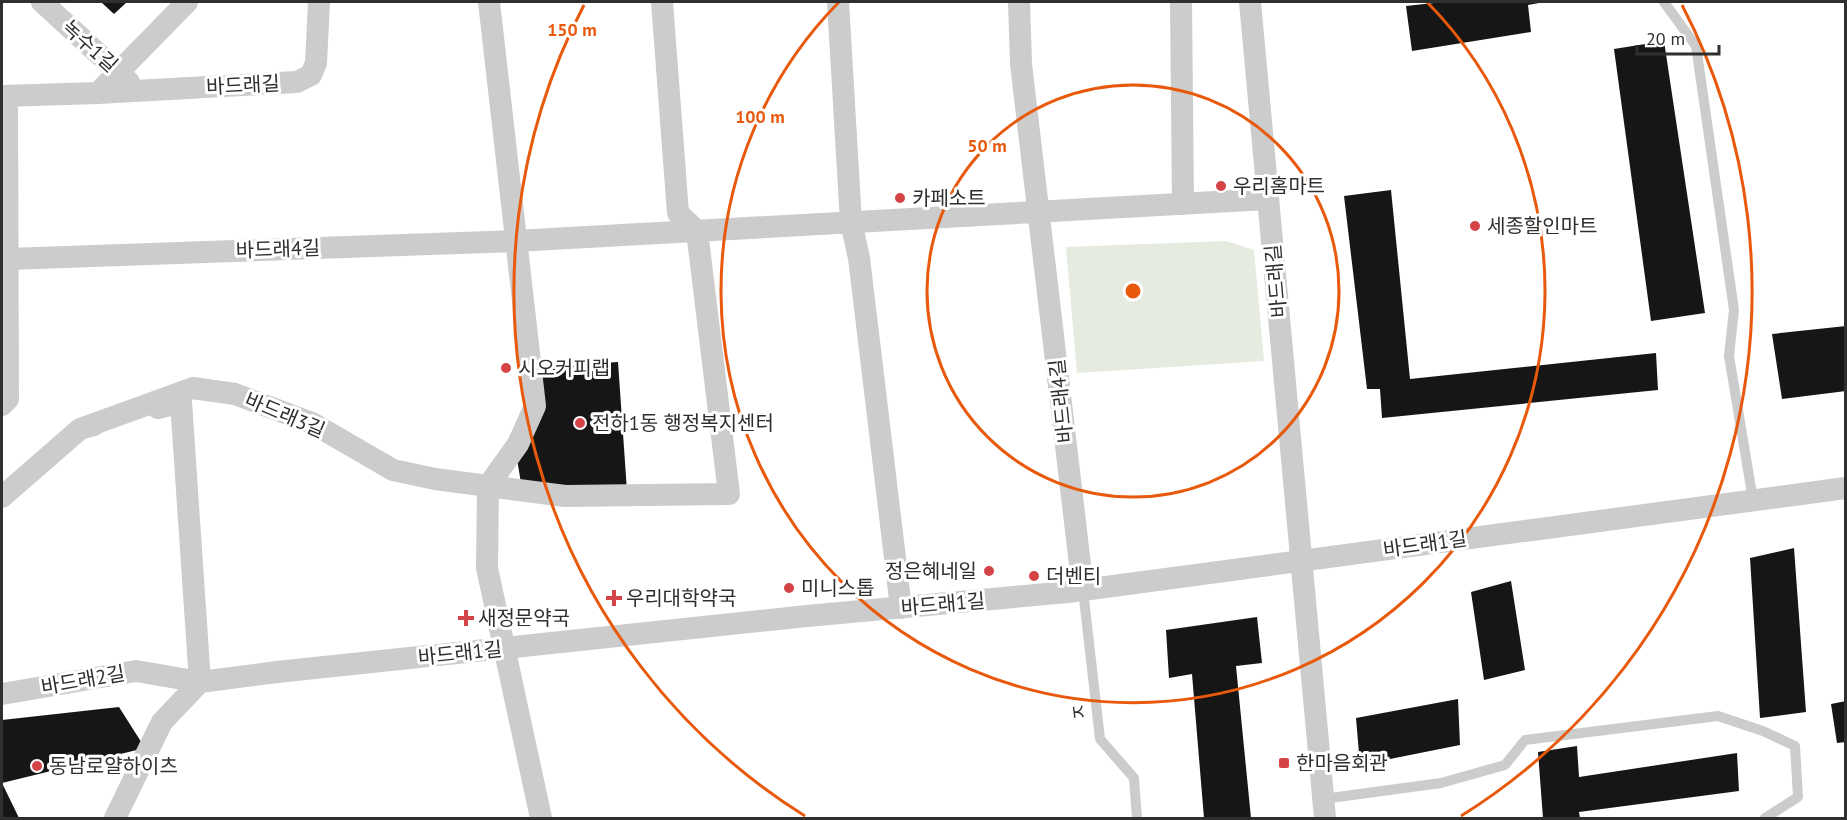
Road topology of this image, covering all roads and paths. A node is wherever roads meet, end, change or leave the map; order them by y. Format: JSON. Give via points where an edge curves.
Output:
{"nodes":[{"id":1,"x":42,"y":2,"type":"edge"},
{"id":2,"x":187,"y":2,"type":"edge"},
{"id":3,"x":319,"y":2,"type":"edge"},
{"id":4,"x":489,"y":2,"type":"edge"},
{"id":5,"x":662,"y":2,"type":"edge"},
{"id":6,"x":838,"y":2,"type":"edge"},
{"id":7,"x":1019,"y":2,"type":"edge"},
{"id":8,"x":1181,"y":2,"type":"edge"},
{"id":9,"x":1250,"y":2,"type":"edge"},
{"id":10,"x":1664,"y":2,"type":"edge"},
{"id":11,"x":119,"y":72,"type":"junction"},
{"id":12,"x":139,"y":91,"type":"junction"},
{"id":13,"x":98,"y":93,"type":"junction"},
{"id":14,"x":4,"y":96,"type":"edge"},
{"id":15,"x":1269,"y":200,"type":"junction"},
{"id":16,"x":1183,"y":204,"type":"junction"},
{"id":17,"x":1038,"y":212,"type":"junction"},
{"id":18,"x":851,"y":222,"type":"junction"},
{"id":19,"x":697,"y":231,"type":"junction"},
{"id":20,"x":515,"y":241,"type":"junction"},
{"id":21,"x":8,"y":259,"type":"junction"},
{"id":22,"x":2,"y":405,"type":"edge"},
{"id":23,"x":80,"y":429,"type":"junction"},
{"id":24,"x":488,"y":486,"type":"junction"},
{"id":25,"x":1845,"y":488,"type":"edge"},
{"id":26,"x":2,"y":497,"type":"edge"},
{"id":27,"x":1753,"y":500,"type":"junction"},
{"id":28,"x":1301,"y":561,"type":"junction"},
{"id":29,"x":1083,"y":590,"type":"junction"},
{"id":30,"x":901,"y":608,"type":"junction"},
{"id":31,"x":504,"y":648,"type":"junction"},
{"id":32,"x":200,"y":682,"type":"junction"},
{"id":33,"x":2,"y":694,"type":"edge"},
{"id":34,"x":1324,"y":809,"type":"edge"},
{"id":35,"x":115,"y":819,"type":"edge"},
{"id":36,"x":541,"y":819,"type":"edge"},
{"id":37,"x":1137,"y":819,"type":"edge"},
{"id":38,"x":1765,"y":819,"type":"edge"}],
"edges":[{"from":1,"to":11,"type":"street","name":"녹수1길"},
{"from":2,"to":11,"type":"street"},
{"from":3,"to":12,"type":"street","name":"바드래길","via":[[316,63],[311,75],[297,82]]},
{"from":4,"to":20,"type":"street"},
{"from":5,"to":19,"type":"street","via":[[678,213]]},
{"from":6,"to":18,"type":"street"},
{"from":7,"to":17,"type":"street","via":[[1021,64]]},
{"from":8,"to":16,"type":"street"},
{"from":9,"to":15,"type":"street","name":"바드래길"},
{"from":10,"to":27,"type":"lane","via":[[1696,46],[1734,310],[1729,356]]},
{"from":11,"to":12,"type":"street","name":"녹수1길"},
{"from":11,"to":13,"type":"street"},
{"from":12,"to":13,"type":"street","name":"바드래길"},
{"from":13,"to":14,"type":"street","name":"바드래길"},
{"from":14,"to":21,"type":"street"},
{"from":15,"to":16,"type":"street","name":"바드래4길"},
{"from":15,"to":28,"type":"street","name":"바드래길"},
{"from":16,"to":17,"type":"street","name":"바드래4길"},
{"from":17,"to":18,"type":"street","name":"바드래4길"},
{"from":17,"to":29,"type":"street","name":"바드래4길"},
{"from":18,"to":19,"type":"street","name":"바드래4길"},
{"from":18,"to":30,"type":"street","via":[[859,258]]},
{"from":19,"to":20,"type":"street","name":"바드래4길"},
{"from":19,"to":24,"type":"street","via":[[729,494],[565,496]]},
{"from":20,"to":21,"type":"street","name":"바드래4길"},
{"from":20,"to":24,"type":"street","via":[[535,406],[518,444]]},
{"from":21,"to":22,"type":"street","via":[[8,399]]},
{"from":23,"to":24,"type":"street","name":"바드래3길","via":[[193,388],[235,394],[312,423],[393,470]]},
{"from":23,"to":26,"type":"street","name":"바드래3길"},
{"from":23,"to":32,"type":"street","name":"바드래3길","via":[[181,402]]},
{"from":24,"to":31,"type":"street","via":[[487,568]]},
{"from":25,"to":27,"type":"street","name":"바드래1길"},
{"from":27,"to":28,"type":"street","name":"바드래1길"},
{"from":28,"to":29,"type":"street","name":"바드래1길"},
{"from":28,"to":34,"type":"street","name":"바드래길"},
{"from":29,"to":30,"type":"street","name":"바드래1길"},
{"from":29,"to":37,"type":"lane","name":"ㅈ","via":[[1100,740],[1134,778]]},
{"from":30,"to":31,"type":"street","name":"바드래1길"},
{"from":31,"to":32,"type":"street","name":"바드래1길"},
{"from":31,"to":36,"type":"street"},
{"from":32,"to":33,"type":"street","name":"바드래2길","via":[[136,670]]},
{"from":32,"to":35,"type":"street","via":[[162,722]]},
{"from":34,"to":38,"type":"lane","via":[[1505,765],[1525,740],[1718,716],[1795,746],[1798,797]]}]}
